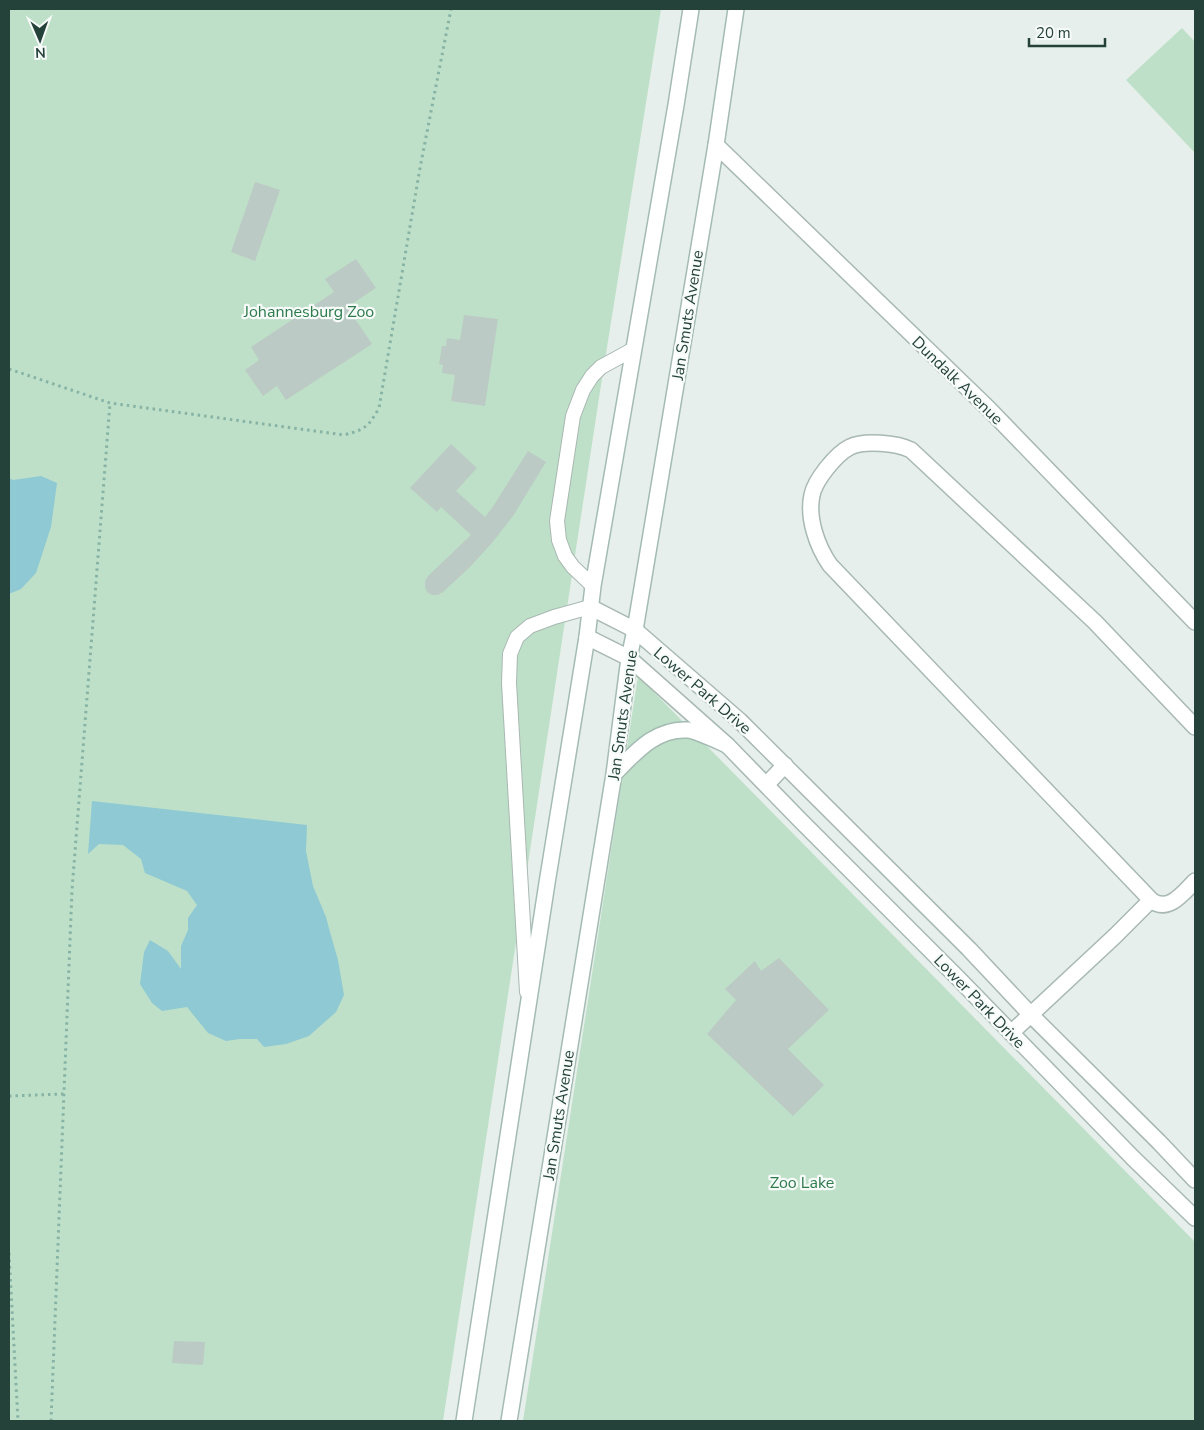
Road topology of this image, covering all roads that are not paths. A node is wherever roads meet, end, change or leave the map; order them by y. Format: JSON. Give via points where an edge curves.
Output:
{"nodes":[{"id":1,"x":691,"y":9,"type":"edge"},
{"id":2,"x":736,"y":9,"type":"edge"},
{"id":3,"x":716,"y":145,"type":"junction"},
{"id":4,"x":634,"y":349,"type":"junction"},
{"id":5,"x":592,"y":586,"type":"junction"},
{"id":6,"x":590,"y":607,"type":"junction"},
{"id":7,"x":1195,"y":622,"type":"edge"},
{"id":8,"x":635,"y":630,"type":"junction"},
{"id":9,"x":587,"y":637,"type":"junction"},
{"id":10,"x":629,"y":658,"type":"junction"},
{"id":11,"x":1195,"y":727,"type":"edge"},
{"id":12,"x":728,"y":745,"type":"junction"},
{"id":13,"x":785,"y":765,"type":"junction"},
{"id":14,"x":614,"y":774,"type":"junction"},
{"id":15,"x":766,"y":785,"type":"junction"},
{"id":16,"x":1195,"y":880,"type":"edge"},
{"id":17,"x":1151,"y":900,"type":"junction"},
{"id":18,"x":528,"y":1008,"type":"junction"},
{"id":19,"x":1031,"y":1015,"type":"junction"},
{"id":20,"x":1011,"y":1033,"type":"junction"},
{"id":21,"x":1195,"y":1180,"type":"edge"},
{"id":22,"x":1195,"y":1218,"type":"edge"},
{"id":23,"x":464,"y":1421,"type":"edge"},
{"id":24,"x":509,"y":1421,"type":"edge"}],
"edges":[{"from":1,"to":4,"type":"street"},
{"from":2,"to":3,"type":"street","name":"Jan Smuts Avenue"},
{"from":3,"to":7,"type":"street","name":"Dundalk Avenue","via":[[989,409]]},
{"from":3,"to":8,"type":"street","name":"Jan Smuts Avenue"},
{"from":4,"to":5,"type":"street"},
{"from":4,"to":5,"type":"lane","via":[[600,367],[583,390],[572,416],[557,521],[558,540],[573,567]]},
{"from":5,"to":6,"type":"street"},
{"from":6,"to":8,"type":"street","name":"Lower Park Drive"},
{"from":6,"to":9,"type":"street"},
{"from":6,"to":18,"type":"lane","via":[[530,626],[517,638],[510,654],[508,684]]},
{"from":8,"to":10,"type":"street","name":"Jan Smuts Avenue"},
{"from":8,"to":13,"type":"street","name":"Lower Park Drive","via":[[740,721]]},
{"from":9,"to":10,"type":"street","name":"Lower Park Drive"},
{"from":9,"to":18,"type":"street"},
{"from":10,"to":12,"type":"street","name":"Lower Park Drive"},
{"from":10,"to":14,"type":"street","name":"Jan Smuts Avenue"},
{"from":11,"to":17,"type":"street","via":[[1094,622],[911,450],[885,444],[851,447],[815,485],[811,508],[814,531],[830,565]]},
{"from":12,"to":14,"type":"street","via":[[689,730],[665,733],[645,743]]},
{"from":12,"to":15,"type":"street","name":"Lower Park Drive"},
{"from":13,"to":15,"type":"street"},
{"from":13,"to":19,"type":"street","name":"Lower Park Drive"},
{"from":14,"to":24,"type":"street","name":"Jan Smuts Avenue"},
{"from":15,"to":20,"type":"street","name":"Lower Park Drive"},
{"from":16,"to":17,"type":"street","via":[[1168,904],[1156,904]]},
{"from":17,"to":19,"type":"street"},
{"from":18,"to":23,"type":"street"},
{"from":19,"to":20,"type":"street"},
{"from":19,"to":21,"type":"street","name":"Lower Park Drive"},
{"from":20,"to":22,"type":"street","name":"Lower Park Drive"}]}
